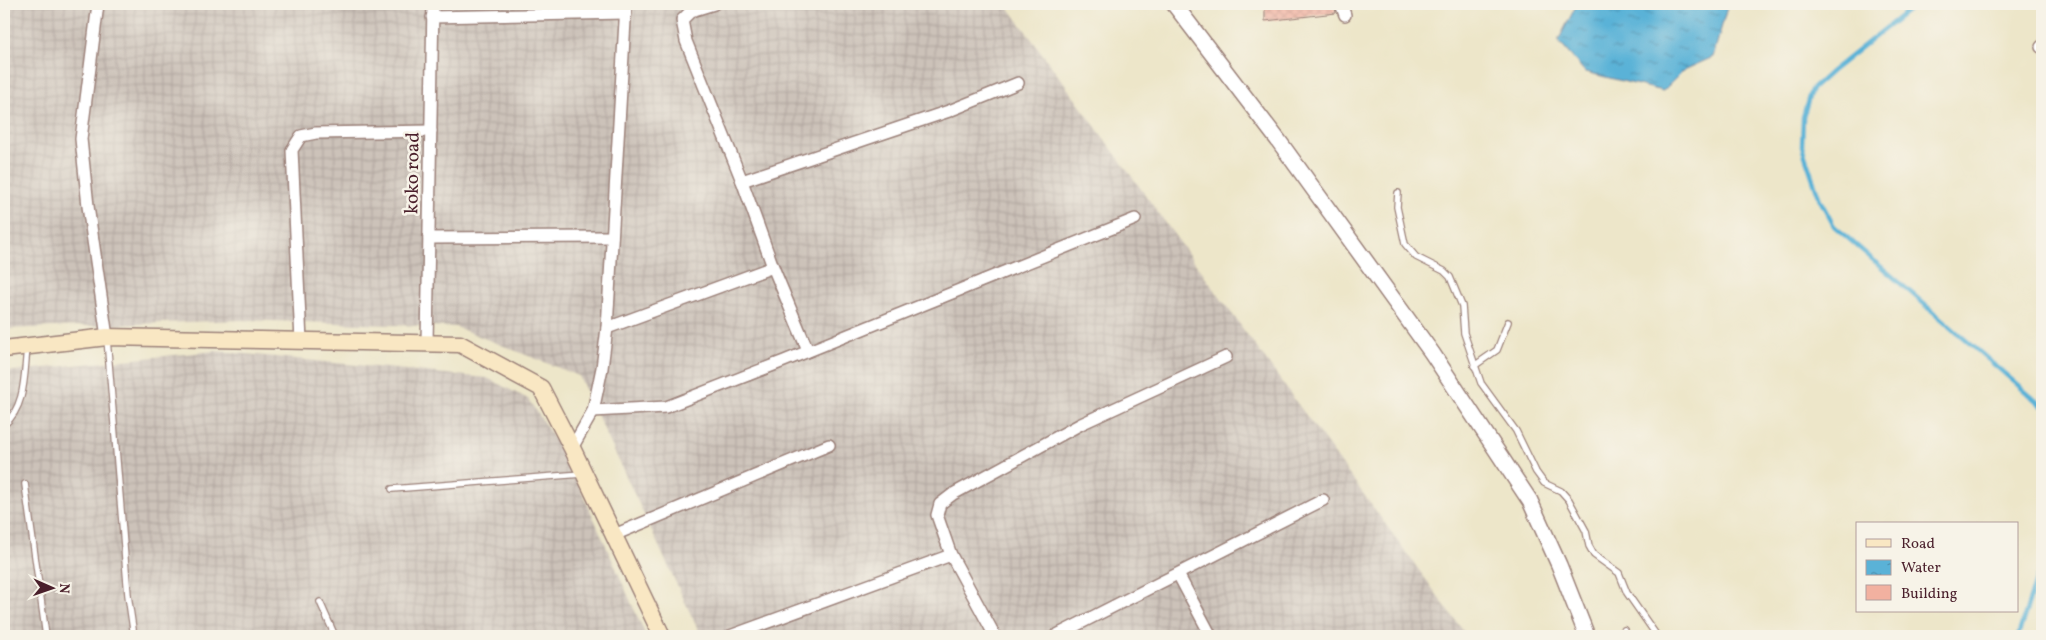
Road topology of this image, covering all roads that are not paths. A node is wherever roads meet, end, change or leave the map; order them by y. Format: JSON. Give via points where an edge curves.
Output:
{"nodes":[{"id":1,"x":98,"y":4,"type":"edge"},
{"id":2,"x":433,"y":4,"type":"edge"},
{"id":3,"x":714,"y":4,"type":"edge"},
{"id":4,"x":1174,"y":4,"type":"edge"},
{"id":5,"x":626,"y":8,"type":"edge"},
{"id":6,"x":432,"y":17,"type":"junction"},
{"id":7,"x":1018,"y":83,"type":"dead end"},
{"id":8,"x":431,"y":131,"type":"junction"},
{"id":9,"x":742,"y":181,"type":"junction"},
{"id":10,"x":1398,"y":193,"type":"dead end"},
{"id":11,"x":1135,"y":219,"type":"dead end"},
{"id":12,"x":612,"y":237,"type":"junction"},
{"id":13,"x":429,"y":238,"type":"junction"},
{"id":14,"x":773,"y":267,"type":"junction"},
{"id":15,"x":1508,"y":322,"type":"dead end"},
{"id":16,"x":607,"y":328,"type":"junction"},
{"id":17,"x":107,"y":337,"type":"junction"},
{"id":18,"x":301,"y":340,"type":"junction"},
{"id":19,"x":428,"y":343,"type":"junction"},
{"id":20,"x":27,"y":346,"type":"junction"},
{"id":21,"x":4,"y":349,"type":"edge"},
{"id":22,"x":808,"y":352,"type":"junction"},
{"id":23,"x":1226,"y":357,"type":"dead end"},
{"id":24,"x":1474,"y":366,"type":"junction"},
{"id":25,"x":593,"y":411,"type":"junction"},
{"id":26,"x":4,"y":425,"type":"edge"},
{"id":27,"x":829,"y":445,"type":"dead end"},
{"id":28,"x":572,"y":448,"type":"junction"},
{"id":29,"x":585,"y":474,"type":"junction"},
{"id":30,"x":25,"y":484,"type":"dead end"},
{"id":31,"x":392,"y":489,"type":"dead end"},
{"id":32,"x":1322,"y":500,"type":"dead end"},
{"id":33,"x":614,"y":535,"type":"junction"},
{"id":34,"x":951,"y":555,"type":"junction"},
{"id":35,"x":1178,"y":574,"type":"junction"},
{"id":36,"x":320,"y":602,"type":"dead end"},
{"id":37,"x":1624,"y":630,"type":"dead end"},
{"id":38,"x":46,"y":636,"type":"edge"},
{"id":39,"x":134,"y":636,"type":"edge"},
{"id":40,"x":335,"y":636,"type":"edge"},
{"id":41,"x":662,"y":636,"type":"edge"},
{"id":42,"x":730,"y":636,"type":"edge"},
{"id":43,"x":995,"y":636,"type":"edge"},
{"id":44,"x":1055,"y":636,"type":"edge"},
{"id":45,"x":1211,"y":636,"type":"edge"},
{"id":46,"x":1587,"y":636,"type":"edge"},
{"id":47,"x":1628,"y":636,"type":"edge"},
{"id":48,"x":1657,"y":636,"type":"edge"}],
"edges":[{"from":1,"to":17,"type":"street","via":[[81,139]]},
{"from":2,"to":6,"type":"street","name":"koko road"},
{"from":3,"to":9,"type":"street","via":[[691,11],[682,20],[686,42]]},
{"from":4,"to":46,"type":"street","via":[[1427,345],[1530,501]]},
{"from":5,"to":6,"type":"street"},
{"from":5,"to":12,"type":"street"},
{"from":6,"to":8,"type":"street","name":"koko road"},
{"from":7,"to":9,"type":"street","via":[[949,111]]},
{"from":8,"to":13,"type":"street","name":"koko road"},
{"from":8,"to":18,"type":"street","via":[[300,136],[292,150]]},
{"from":9,"to":14,"type":"street"},
{"from":10,"to":24,"type":"lane","via":[[1397,207],[1405,244],[1416,257],[1450,277],[1462,306],[1464,333]]},
{"from":11,"to":22,"type":"street"},
{"from":12,"to":13,"type":"street"},
{"from":12,"to":16,"type":"street"},
{"from":13,"to":19,"type":"street","name":"koko road"},
{"from":14,"to":16,"type":"street"},
{"from":14,"to":22,"type":"street"},
{"from":15,"to":24,"type":"lane","via":[[1497,350]]},
{"from":16,"to":25,"type":"street"},
{"from":17,"to":18,"type":"main road"},
{"from":17,"to":20,"type":"main road"},
{"from":17,"to":39,"type":"lane"},
{"from":18,"to":19,"type":"main road"},
{"from":19,"to":28,"type":"main road","via":[[460,344],[542,388]]},
{"from":20,"to":21,"type":"main road"},
{"from":20,"to":26,"type":"lane","via":[[20,402],[12,418]]},
{"from":22,"to":25,"type":"street","via":[[666,406]]},
{"from":23,"to":34,"type":"street","via":[[1081,424],[953,494],[940,504],[937,515]]},
{"from":24,"to":48,"type":"lane","via":[[1481,383],[1516,431],[1536,472],[1544,483],[1561,491],[1569,500],[1586,531],[1594,555],[1619,573],[1627,593]]},
{"from":25,"to":28,"type":"street"},
{"from":27,"to":33,"type":"street"},
{"from":28,"to":29,"type":"main road"},
{"from":29,"to":31,"type":"lane"},
{"from":29,"to":33,"type":"main road"},
{"from":30,"to":38,"type":"lane"},
{"from":32,"to":35,"type":"street"},
{"from":33,"to":41,"type":"main road"},
{"from":34,"to":42,"type":"street"},
{"from":34,"to":43,"type":"street"},
{"from":35,"to":44,"type":"street"},
{"from":35,"to":45,"type":"street"},
{"from":36,"to":40,"type":"lane"},
{"from":37,"to":47,"type":"lane"}]}
